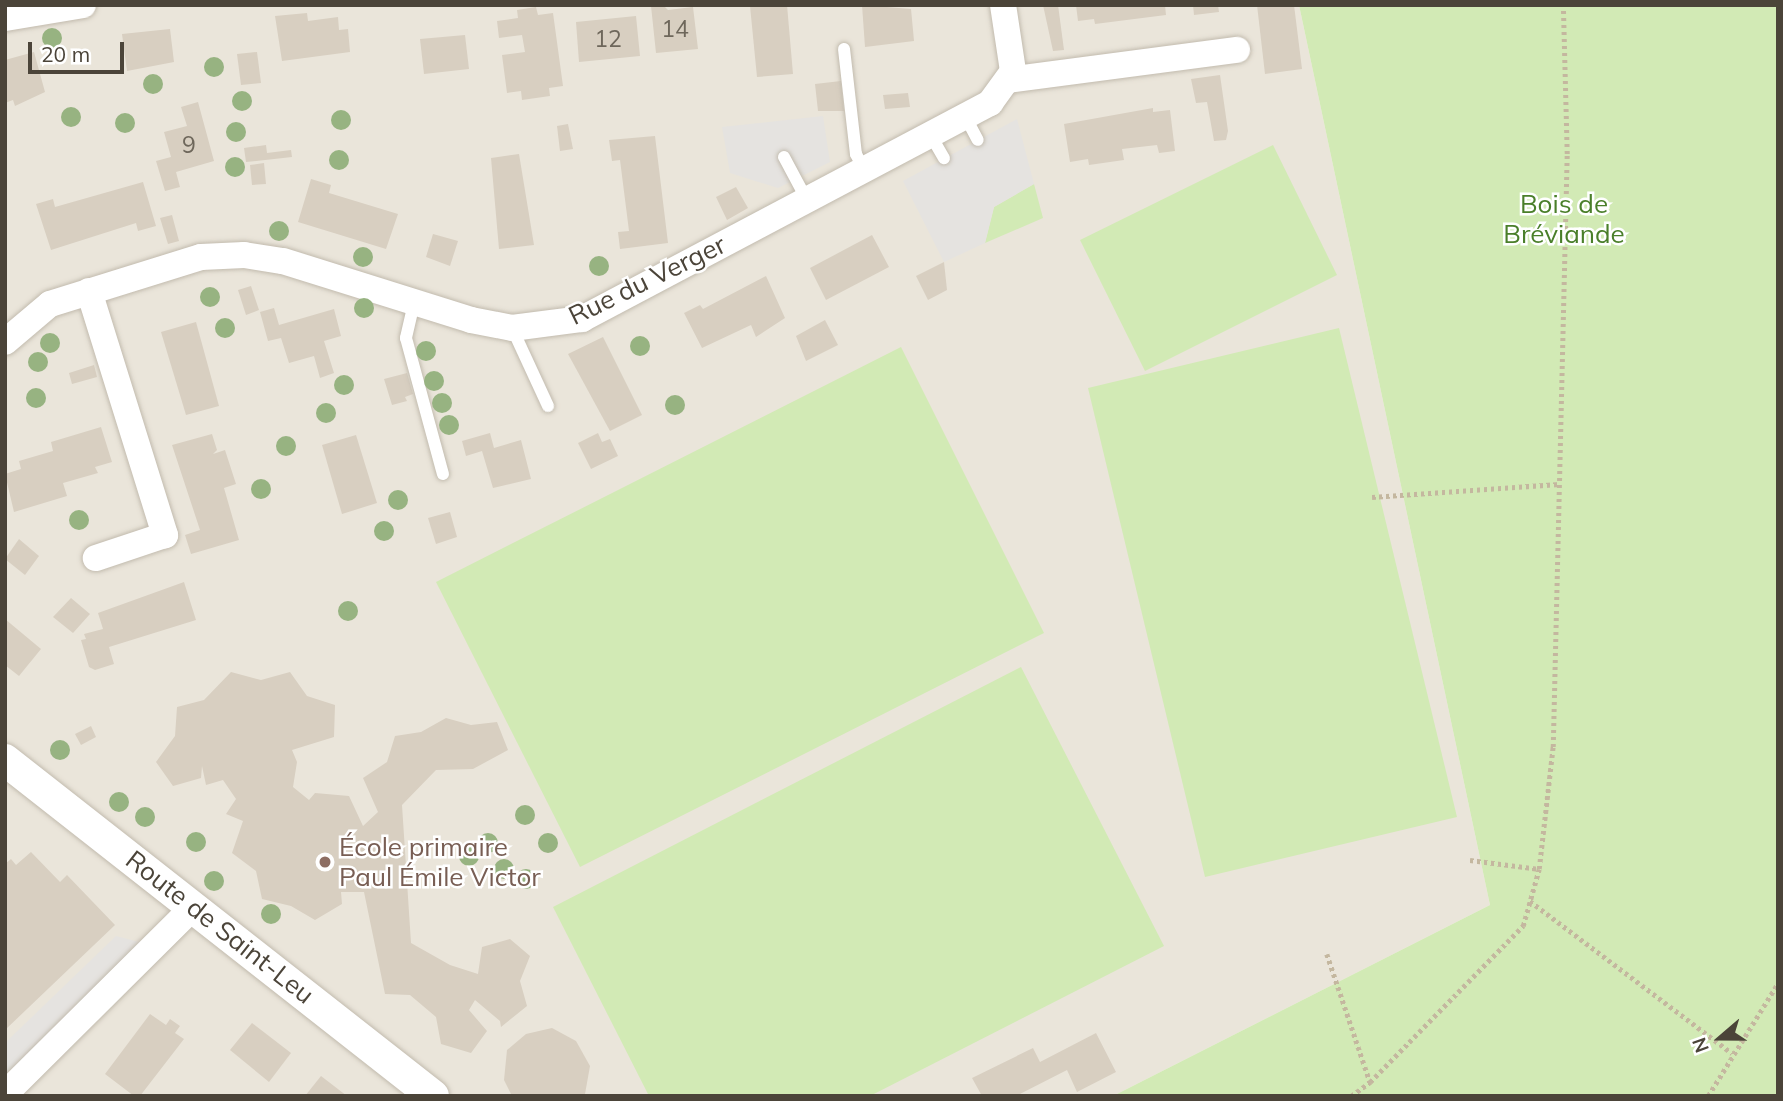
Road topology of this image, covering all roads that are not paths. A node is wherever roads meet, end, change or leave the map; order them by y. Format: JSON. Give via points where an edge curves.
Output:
{"nodes":[{"id":1,"x":83,"y":5,"type":"edge"},
{"id":2,"x":1003,"y":5,"type":"edge"},
{"id":3,"x":5,"y":18,"type":"edge"},
{"id":4,"x":844,"y":48,"type":"dead end"},
{"id":5,"x":1237,"y":50,"type":"dead end"},
{"id":6,"x":1008,"y":80,"type":"junction"},
{"id":7,"x":965,"y":116,"type":"junction"},
{"id":8,"x":930,"y":134,"type":"junction"},
{"id":9,"x":978,"y":140,"type":"dead end"},
{"id":10,"x":784,"y":157,"type":"dead end"},
{"id":11,"x":944,"y":158,"type":"dead end"},
{"id":12,"x":864,"y":170,"type":"junction"},
{"id":13,"x":807,"y":200,"type":"junction"},
{"id":14,"x":89,"y":291,"type":"junction"},
{"id":15,"x":414,"y":303,"type":"junction"},
{"id":16,"x":512,"y":328,"type":"junction"},
{"id":17,"x":5,"y":342,"type":"edge"},
{"id":18,"x":548,"y":406,"type":"dead end"},
{"id":19,"x":443,"y":474,"type":"dead end"},
{"id":20,"x":96,"y":558,"type":"dead end"},
{"id":21,"x":5,"y":760,"type":"edge"},
{"id":22,"x":192,"y":908,"type":"junction"},
{"id":23,"x":5,"y":1094,"type":"edge"},
{"id":24,"x":433,"y":1096,"type":"edge"}],
"edges":[{"from":1,"to":3,"type":"street"},
{"from":2,"to":6,"type":"street","via":[[1013,71]]},
{"from":4,"to":12,"type":"lane","via":[[856,154]]},
{"from":5,"to":6,"type":"street"},
{"from":6,"to":7,"type":"street","name":"Rue du Verger","via":[[990,103]]},
{"from":7,"to":8,"type":"street","name":"Rue du Verger"},
{"from":7,"to":9,"type":"lane"},
{"from":8,"to":11,"type":"lane"},
{"from":8,"to":12,"type":"street","name":"Rue du Verger"},
{"from":10,"to":13,"type":"lane"},
{"from":12,"to":13,"type":"street","name":"Rue du Verger"},
{"from":13,"to":16,"type":"street","name":"Rue du Verger","via":[[582,319]]},
{"from":14,"to":15,"type":"street","name":"Rue du Verger","via":[[201,257],[244,255],[283,261]]},
{"from":14,"to":17,"type":"street","name":"Rue du Verger","via":[[50,304]]},
{"from":14,"to":20,"type":"street","via":[[165,535]]},
{"from":15,"to":16,"type":"street","name":"Rue du Verger"},
{"from":15,"to":19,"type":"lane","via":[[406,338]]},
{"from":16,"to":18,"type":"lane"},
{"from":21,"to":22,"type":"street","name":"Route de Saint-Leu"},
{"from":22,"to":23,"type":"street"},
{"from":22,"to":24,"type":"street","name":"Route de Saint-Leu"}]}
